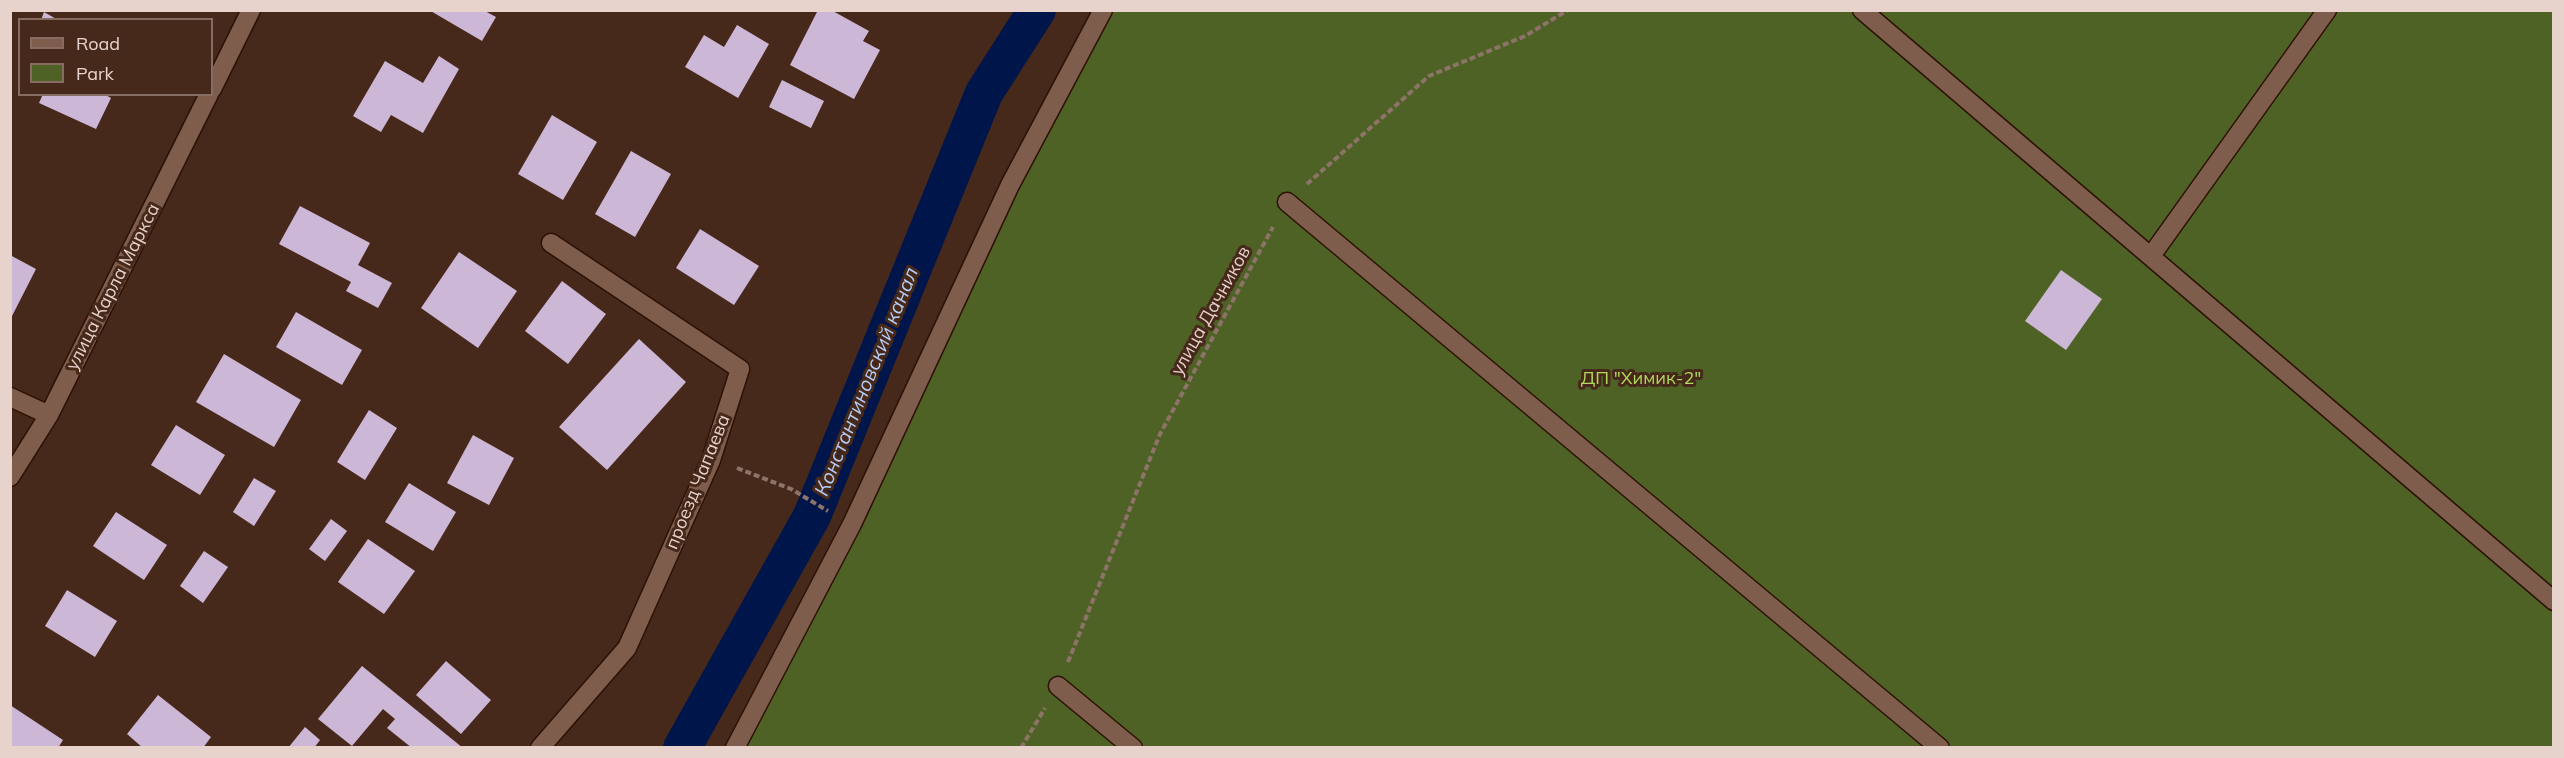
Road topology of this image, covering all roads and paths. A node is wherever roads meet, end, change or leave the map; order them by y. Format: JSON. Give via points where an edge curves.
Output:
{"nodes":[{"id":1,"x":251,"y":10,"type":"edge"},
{"id":2,"x":1103,"y":10,"type":"edge"},
{"id":3,"x":1568,"y":10,"type":"edge"},
{"id":4,"x":1862,"y":10,"type":"edge"},
{"id":5,"x":2327,"y":10,"type":"edge"},
{"id":6,"x":213,"y":87,"type":"edge"},
{"id":7,"x":208,"y":96,"type":"edge"},
{"id":8,"x":1287,"y":202,"type":"junction"},
{"id":9,"x":551,"y":243,"type":"dead end"},
{"id":10,"x":2151,"y":255,"type":"junction"},
{"id":11,"x":10,"y":397,"type":"edge"},
{"id":12,"x":49,"y":415,"type":"junction"},
{"id":13,"x":711,"y":460,"type":"junction"},
{"id":14,"x":10,"y":477,"type":"edge"},
{"id":15,"x":835,"y":515,"type":"dead end"},
{"id":16,"x":2553,"y":601,"type":"edge"},
{"id":17,"x":1059,"y":686,"type":"junction"},
{"id":18,"x":540,"y":747,"type":"edge"},
{"id":19,"x":735,"y":747,"type":"edge"},
{"id":20,"x":1021,"y":747,"type":"edge"},
{"id":21,"x":1133,"y":747,"type":"edge"},
{"id":22,"x":1940,"y":747,"type":"edge"}],
"edges":[{"from":1,"to":6,"type":"street"},
{"from":2,"to":19,"type":"street","via":[[1010,185],[852,524]]},
{"from":3,"to":8,"type":"path","name":"улица Дачников","via":[[1525,36],[1429,76]]},
{"from":4,"to":10,"type":"street"},
{"from":5,"to":10,"type":"street"},
{"from":7,"to":12,"type":"street","name":"улица Карла Маркса"},
{"from":8,"to":17,"type":"path","name":"улица Дачников","via":[[1160,434]]},
{"from":8,"to":22,"type":"street"},
{"from":9,"to":13,"type":"street","name":"проезд Чапаева","via":[[740,369]]},
{"from":10,"to":16,"type":"street"},
{"from":11,"to":12,"type":"street"},
{"from":12,"to":14,"type":"street","name":"улица Карла Маркса"},
{"from":13,"to":15,"type":"path","via":[[792,489]]},
{"from":13,"to":18,"type":"street","name":"проезд Чапаева","via":[[627,648]]},
{"from":17,"to":20,"type":"path","name":"улица Дачников"},
{"from":17,"to":21,"type":"street"}]}
